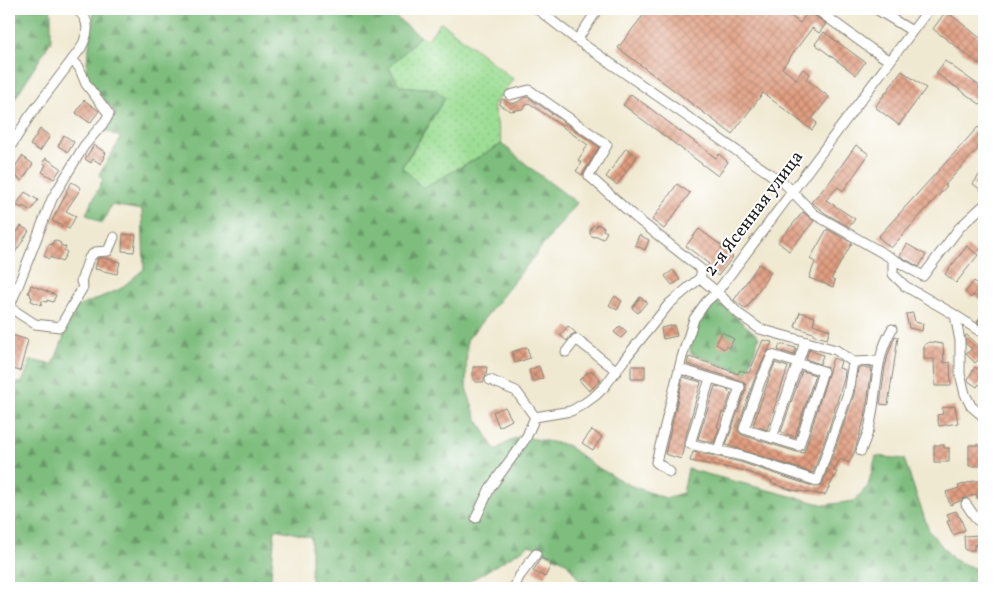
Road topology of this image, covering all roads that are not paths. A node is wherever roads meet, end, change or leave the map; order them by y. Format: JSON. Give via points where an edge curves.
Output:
{"nodes":[{"id":1,"x":75,"y":9,"type":"edge"},
{"id":2,"x":537,"y":9,"type":"edge"},
{"id":3,"x":598,"y":9,"type":"edge"},
{"id":4,"x":816,"y":9,"type":"edge"},
{"id":5,"x":876,"y":9,"type":"edge"},
{"id":6,"x":924,"y":10,"type":"edge"},
{"id":7,"x":912,"y":31,"type":"junction"},
{"id":8,"x":576,"y":40,"type":"junction"},
{"id":9,"x":72,"y":60,"type":"junction"},
{"id":10,"x":890,"y":61,"type":"junction"},
{"id":11,"x":510,"y":95,"type":"dead end"},
{"id":12,"x":9,"y":148,"type":"edge"},
{"id":13,"x":792,"y":192,"type":"junction"},
{"id":14,"x":984,"y":205,"type":"edge"},
{"id":15,"x":114,"y":237,"type":"dead end"},
{"id":16,"x":893,"y":259,"type":"junction"},
{"id":17,"x":700,"y":278,"type":"junction"},
{"id":18,"x":717,"y":292,"type":"junction"},
{"id":19,"x":9,"y":307,"type":"edge"},
{"id":20,"x":955,"y":315,"type":"junction"},
{"id":21,"x":892,"y":329,"type":"dead end"},
{"id":22,"x":984,"y":334,"type":"edge"},
{"id":23,"x":805,"y":342,"type":"junction"},
{"id":24,"x":566,"y":352,"type":"dead end"},
{"id":25,"x":880,"y":360,"type":"junction"},
{"id":26,"x":853,"y":362,"type":"junction"},
{"id":27,"x":798,"y":363,"type":"junction"},
{"id":28,"x":680,"y":368,"type":"junction"},
{"id":29,"x":616,"y":371,"type":"junction"},
{"id":30,"x":710,"y":378,"type":"junction"},
{"id":31,"x":490,"y":380,"type":"dead end"},
{"id":32,"x":535,"y":417,"type":"junction"},
{"id":33,"x":984,"y":417,"type":"edge"},
{"id":34,"x":772,"y":438,"type":"junction"},
{"id":35,"x":718,"y":450,"type":"junction"},
{"id":36,"x":861,"y":451,"type":"dead end"},
{"id":37,"x":670,"y":472,"type":"dead end"},
{"id":38,"x":966,"y":504,"type":"dead end"},
{"id":39,"x":476,"y":518,"type":"dead end"},
{"id":40,"x":984,"y":519,"type":"edge"},
{"id":41,"x":536,"y":554,"type":"dead end"},
{"id":42,"x":514,"y":588,"type":"edge"}],
"edges":[{"from":1,"to":9,"type":"street","via":[[87,22],[87,30],[86,40]]},
{"from":2,"to":8,"type":"street"},
{"from":3,"to":8,"type":"street"},
{"from":4,"to":10,"type":"street"},
{"from":5,"to":7,"type":"street"},
{"from":6,"to":7,"type":"street","name":"2-я Ясенная улица"},
{"from":7,"to":10,"type":"street","name":"2-я Ясенная улица"},
{"from":8,"to":13,"type":"street"},
{"from":9,"to":12,"type":"street"},
{"from":9,"to":19,"type":"street","via":[[109,114],[84,146],[52,199]]},
{"from":10,"to":13,"type":"street","name":"2-я Ясенная улица"},
{"from":11,"to":17,"type":"street","via":[[529,90],[607,145],[589,176],[702,270]]},
{"from":13,"to":16,"type":"street","via":[[814,214]]},
{"from":13,"to":18,"type":"street","name":"2-я Ясенная улица"},
{"from":14,"to":16,"type":"street","via":[[960,227],[923,276]]},
{"from":15,"to":19,"type":"street","via":[[108,251],[95,252],[89,258],[80,281],[82,287],[60,327],[36,324]]},
{"from":16,"to":20,"type":"street","via":[[893,274],[905,286]]},
{"from":17,"to":18,"type":"street","name":"2-я Ясенная улица"},
{"from":17,"to":29,"type":"street","name":"2-я Ясенная улица","via":[[669,304]]},
{"from":18,"to":23,"type":"street","via":[[760,329]]},
{"from":18,"to":28,"type":"street","via":[[694,319]]},
{"from":20,"to":22,"type":"street"},
{"from":20,"to":33,"type":"street","via":[[965,394],[971,406]]},
{"from":21,"to":25,"type":"street"},
{"from":23,"to":26,"type":"street","via":[[836,350]]},
{"from":23,"to":27,"type":"street"},
{"from":24,"to":29,"type":"street","via":[[576,339]]},
{"from":25,"to":26,"type":"street"},
{"from":25,"to":36,"type":"street","via":[[869,429]]},
{"from":26,"to":35,"type":"street","via":[[848,393],[818,481]]},
{"from":27,"to":34,"type":"street"},
{"from":27,"to":34,"type":"street","via":[[822,371],[799,446]]},
{"from":27,"to":34,"type":"street","via":[[772,355],[760,382],[744,429]]},
{"from":28,"to":30,"type":"street"},
{"from":28,"to":37,"type":"street","via":[[656,462]]},
{"from":29,"to":32,"type":"street","name":"2-я Ясенная улица","via":[[596,395],[571,411]]},
{"from":30,"to":35,"type":"street","via":[[690,444]]},
{"from":30,"to":35,"type":"street","via":[[740,387]]},
{"from":31,"to":32,"type":"street","via":[[516,391]]},
{"from":32,"to":39,"type":"street","via":[[526,438],[490,488]]},
{"from":38,"to":40,"type":"street","via":[[977,520]]},
{"from":41,"to":42,"type":"street"}]}
